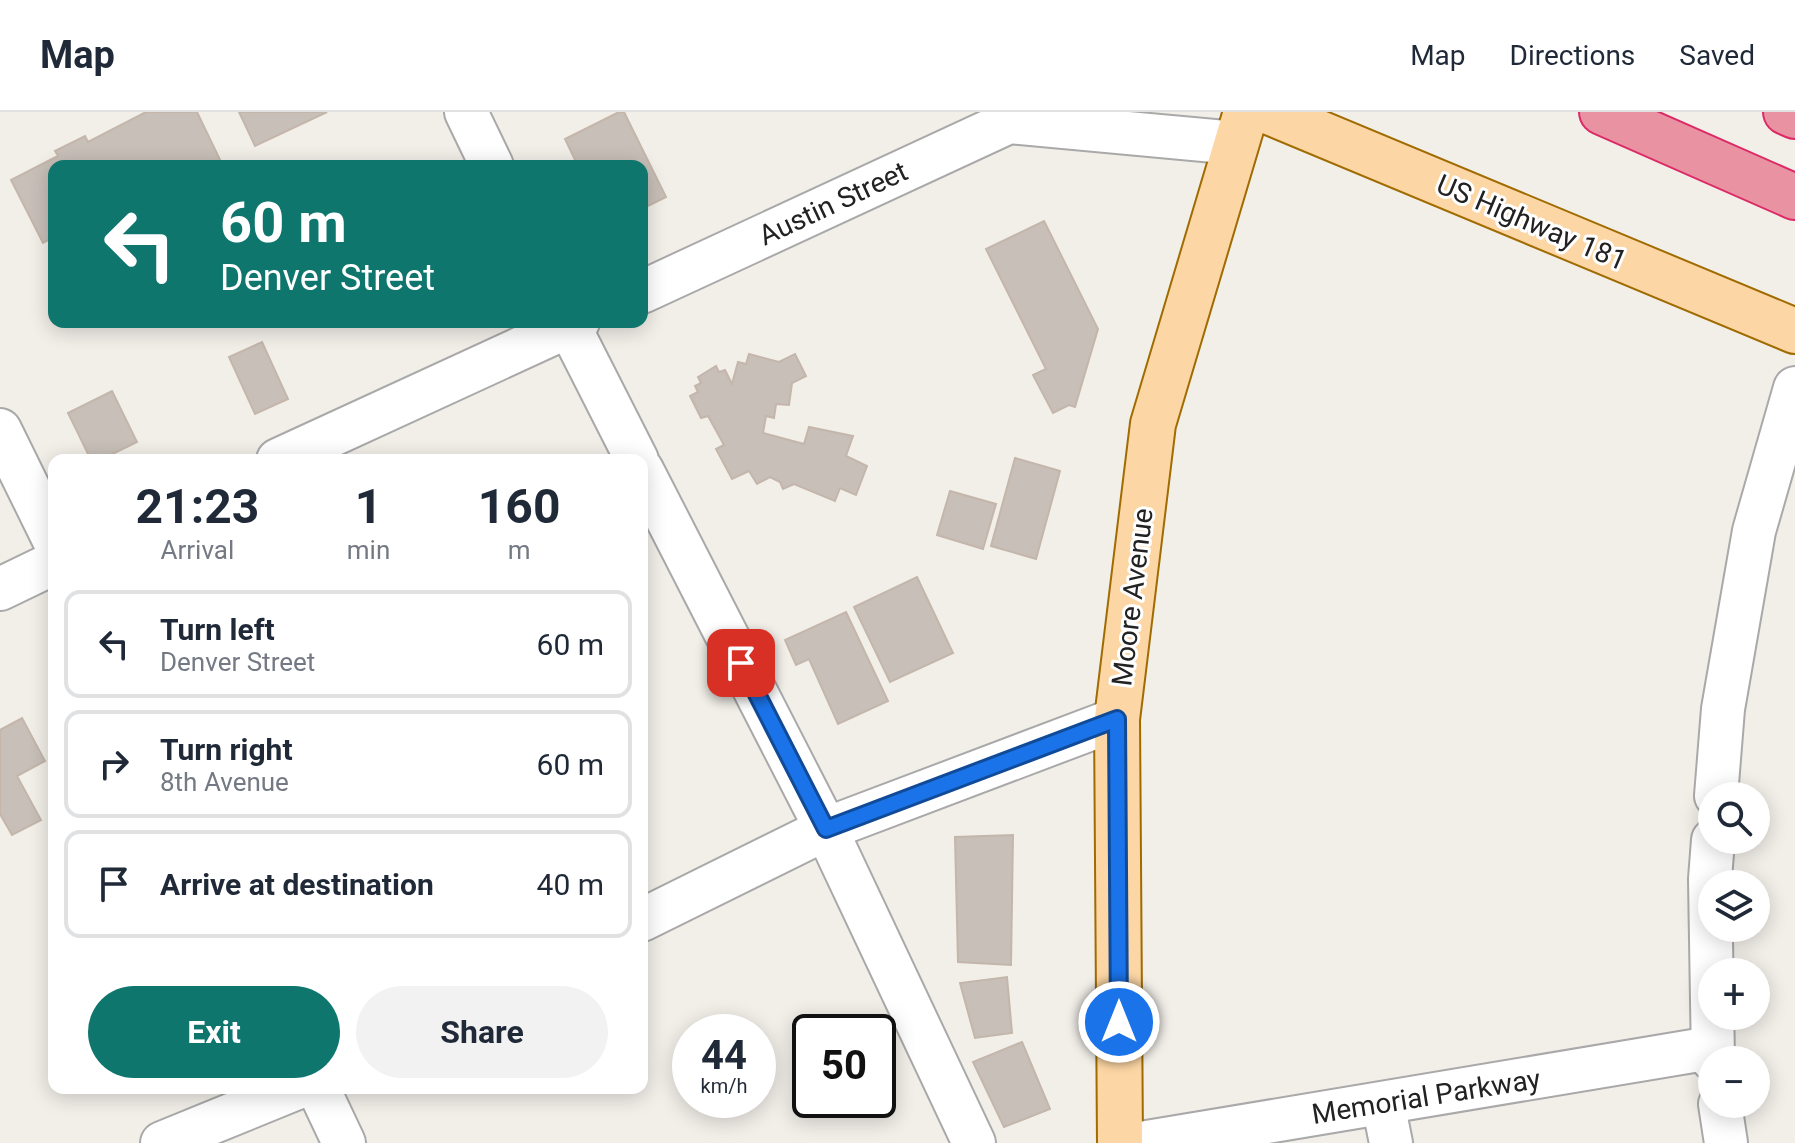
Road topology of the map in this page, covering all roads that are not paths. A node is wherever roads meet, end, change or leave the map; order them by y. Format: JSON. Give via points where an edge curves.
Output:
{"nodes":[{"id":1,"x":466,"y":112,"type":"edge"},
{"id":2,"x":1269,"y":112,"type":"edge"},
{"id":3,"x":1602,"y":112,"type":"edge"},
{"id":4,"x":1786,"y":112,"type":"edge"},
{"id":5,"x":1795,"y":116,"type":"edge"},
{"id":6,"x":1017,"y":117,"type":"edge"},
{"id":7,"x":1241,"y":128,"type":"edge"},
{"id":8,"x":1346,"y":130,"type":"edge"},
{"id":9,"x":489,"y":160,"type":"edge"},
{"id":10,"x":1795,"y":197,"type":"edge"},
{"id":11,"x":648,"y":289,"type":"edge"},
{"id":12,"x":560,"y":328,"type":"edge"},
{"id":13,"x":573,"y":328,"type":"edge"},
{"id":14,"x":1795,"y":331,"type":"edge"},
{"id":15,"x":1795,"y":388,"type":"edge"},
{"id":16,"x":0,"y":430,"type":"edge"},
{"id":17,"x":291,"y":454,"type":"edge"},
{"id":18,"x":634,"y":454,"type":"edge"},
{"id":19,"x":648,"y":482,"type":"edge"},
{"id":20,"x":48,"y":528,"type":"edge"},
{"id":21,"x":48,"y":566,"type":"edge"},
{"id":22,"x":0,"y":589,"type":"edge"},
{"id":23,"x":1117,"y":719,"type":"junction"},
{"id":24,"x":1717,"y":782,"type":"edge"},
{"id":25,"x":826,"y":829,"type":"junction"},
{"id":26,"x":1713,"y":854,"type":"edge"},
{"id":27,"x":648,"y":917,"type":"edge"},
{"id":28,"x":1712,"y":1046,"type":"edge"},
{"id":29,"x":1698,"y":1056,"type":"edge"},
{"id":30,"x":282,"y":1094,"type":"edge"},
{"id":31,"x":321,"y":1094,"type":"edge"},
{"id":32,"x":1383,"y":1103,"type":"junction"},
{"id":33,"x":1722,"y":1118,"type":"edge"},
{"id":34,"x":162,"y":1143,"type":"edge"},
{"id":35,"x":344,"y":1143,"type":"edge"},
{"id":36,"x":974,"y":1143,"type":"edge"},
{"id":37,"x":1120,"y":1143,"type":"edge"},
{"id":38,"x":1141,"y":1143,"type":"edge"},
{"id":39,"x":1391,"y":1143,"type":"edge"},
{"id":40,"x":1726,"y":1143,"type":"edge"}],
"edges":[{"from":1,"to":9,"type":"street"},
{"from":2,"to":8,"type":"main road","name":"US Highway 181"},
{"from":3,"to":10,"type":"highway"},
{"from":4,"to":5,"type":"highway"},
{"from":6,"to":7,"type":"street"},
{"from":6,"to":11,"type":"street","name":"Austin Street"},
{"from":7,"to":23,"type":"main road","name":"Moore Avenue","via":[[1153,424]]},
{"from":8,"to":14,"type":"main road","name":"US Highway 181"},
{"from":12,"to":17,"type":"street"},
{"from":13,"to":18,"type":"street"},
{"from":15,"to":24,"type":"street","via":[[1754,531],[1723,709]]},
{"from":16,"to":20,"type":"street"},
{"from":19,"to":25,"type":"street"},
{"from":21,"to":22,"type":"street"},
{"from":23,"to":25,"type":"street"},
{"from":23,"to":37,"type":"main road","name":"Moore Avenue"},
{"from":25,"to":27,"type":"street"},
{"from":25,"to":36,"type":"street"},
{"from":26,"to":28,"type":"street"},
{"from":29,"to":32,"type":"street","name":"Memorial Parkway"},
{"from":30,"to":34,"type":"street"},
{"from":31,"to":35,"type":"street"},
{"from":32,"to":38,"type":"street","name":"Memorial Parkway"},
{"from":32,"to":39,"type":"street"},
{"from":33,"to":40,"type":"street"}]}
